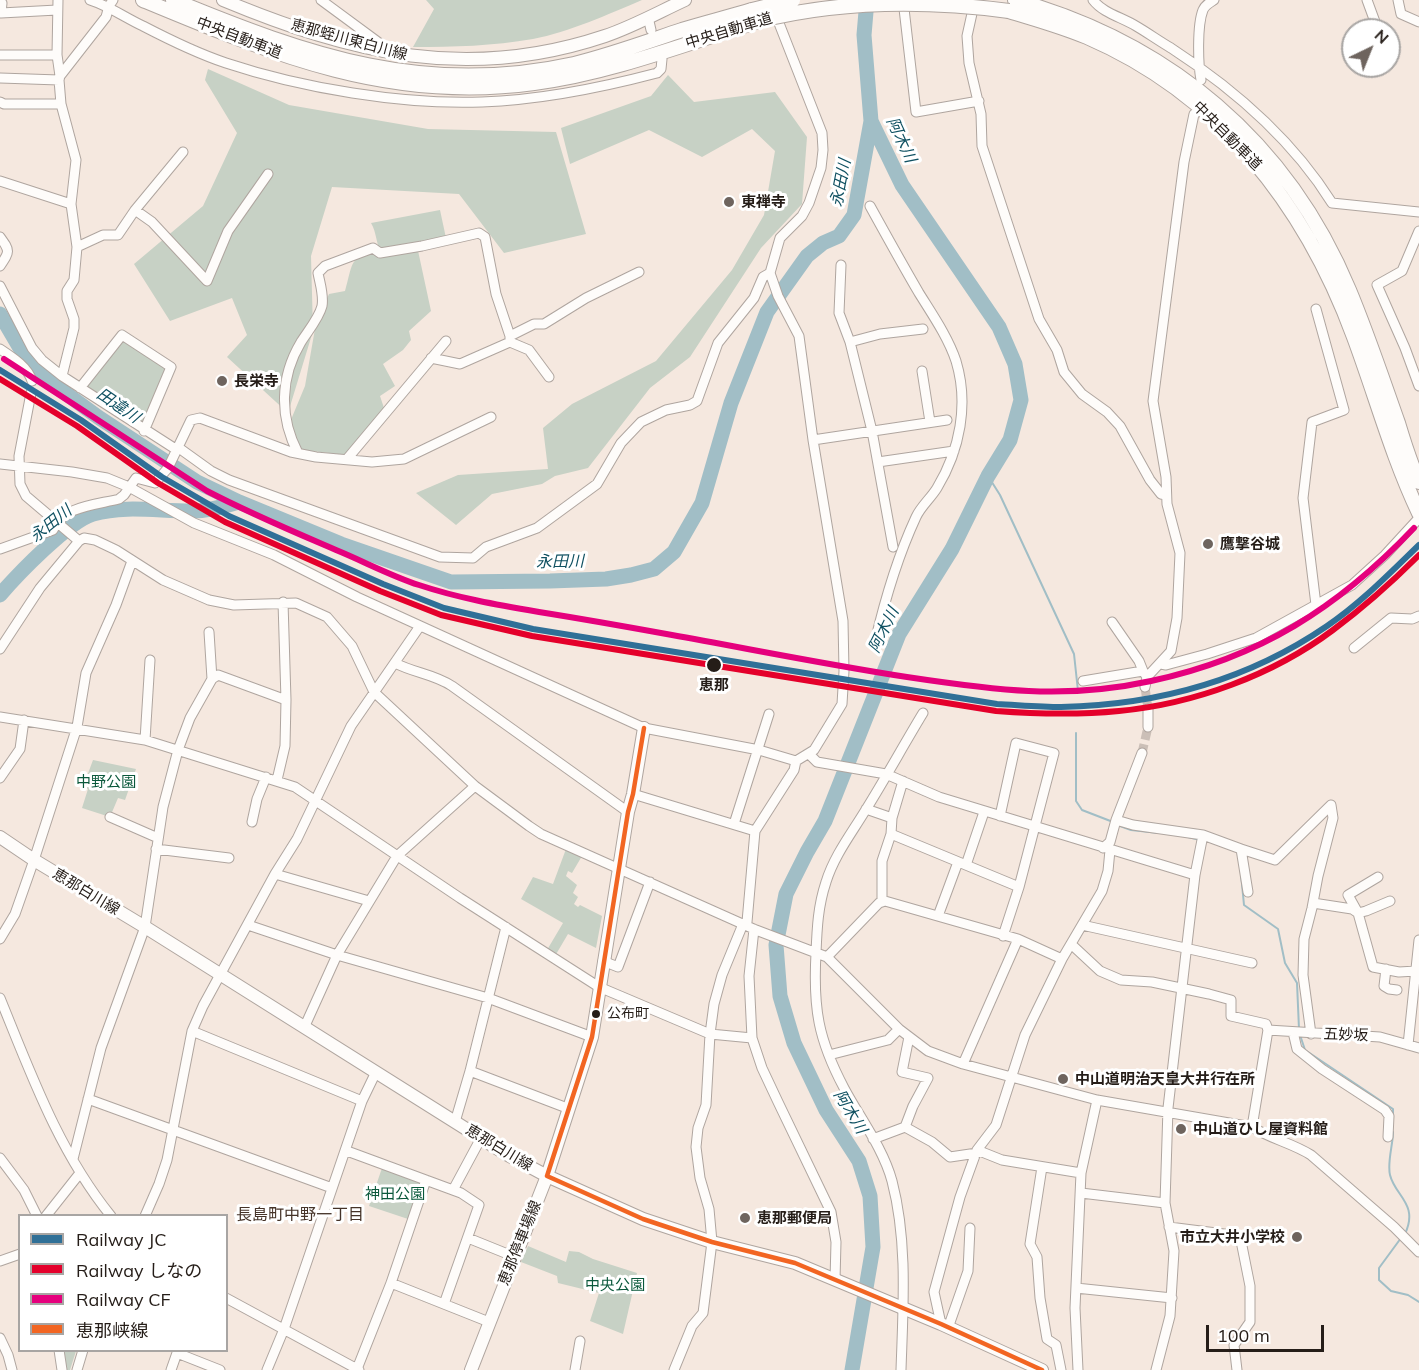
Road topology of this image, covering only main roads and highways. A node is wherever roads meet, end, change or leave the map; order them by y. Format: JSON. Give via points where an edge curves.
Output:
{"nodes":[{"id":1,"x":143,"y":0,"type":"edge"},
{"id":2,"x":173,"y":0,"type":"edge"},
{"id":3,"x":223,"y":0,"type":"edge"},
{"id":4,"x":685,"y":0,"type":"edge"},
{"id":5,"x":793,"y":0,"type":"edge"},
{"id":6,"x":1012,"y":5,"type":"edge"},
{"id":7,"x":755,"y":16,"type":"junction"},
{"id":8,"x":1419,"y":483,"type":"edge"},
{"id":9,"x":1419,"y":514,"type":"edge"},
{"id":10,"x":644,"y":728,"type":"road end"},
{"id":11,"x":0,"y":837,"type":"edge"},
{"id":12,"x":547,"y":1176,"type":"junction"},
{"id":13,"x":471,"y":1370,"type":"edge"},
{"id":14,"x":1042,"y":1370,"type":"edge"}],
"edges":[{"from":1,"to":7,"type":"highway","name":"中央自動車道","via":[[324,69],[398,84],[453,89],[505,87],[608,68]]},
{"from":2,"to":7,"type":"highway","name":"中央自動車道","via":[[327,56],[399,72],[453,76],[573,64]]},
{"from":3,"to":4,"type":"main road","name":"恵那蛭川東白川線","via":[[315,34],[382,52],[465,60],[518,57],[566,47],[608,35]]},
{"from":5,"to":7,"type":"highway","name":"中央自動車道","bridge":true},
{"from":6,"to":7,"type":"highway","name":"中央自動車道","bridge":true,"via":[[886,1]]},
{"from":6,"to":8,"type":"highway","name":"中央自動車道","via":[[1054,11],[1163,64],[1205,94],[1265,152],[1308,210],[1345,280]]},
{"from":6,"to":9,"type":"highway","name":"中央自動車道","via":[[1118,52],[1164,80],[1214,118],[1277,189],[1302,225],[1339,298]]},
{"from":10,"to":12,"type":"main road","name":"恵那停車場線","via":[[592,1037]]},
{"from":11,"to":12,"type":"main road","name":"恵那白川線"},
{"from":12,"to":13,"type":"main road","name":"恵那停車場線"},
{"from":12,"to":14,"type":"main road","name":"恵那白川線","via":[[643,1219],[795,1263]]}]}
